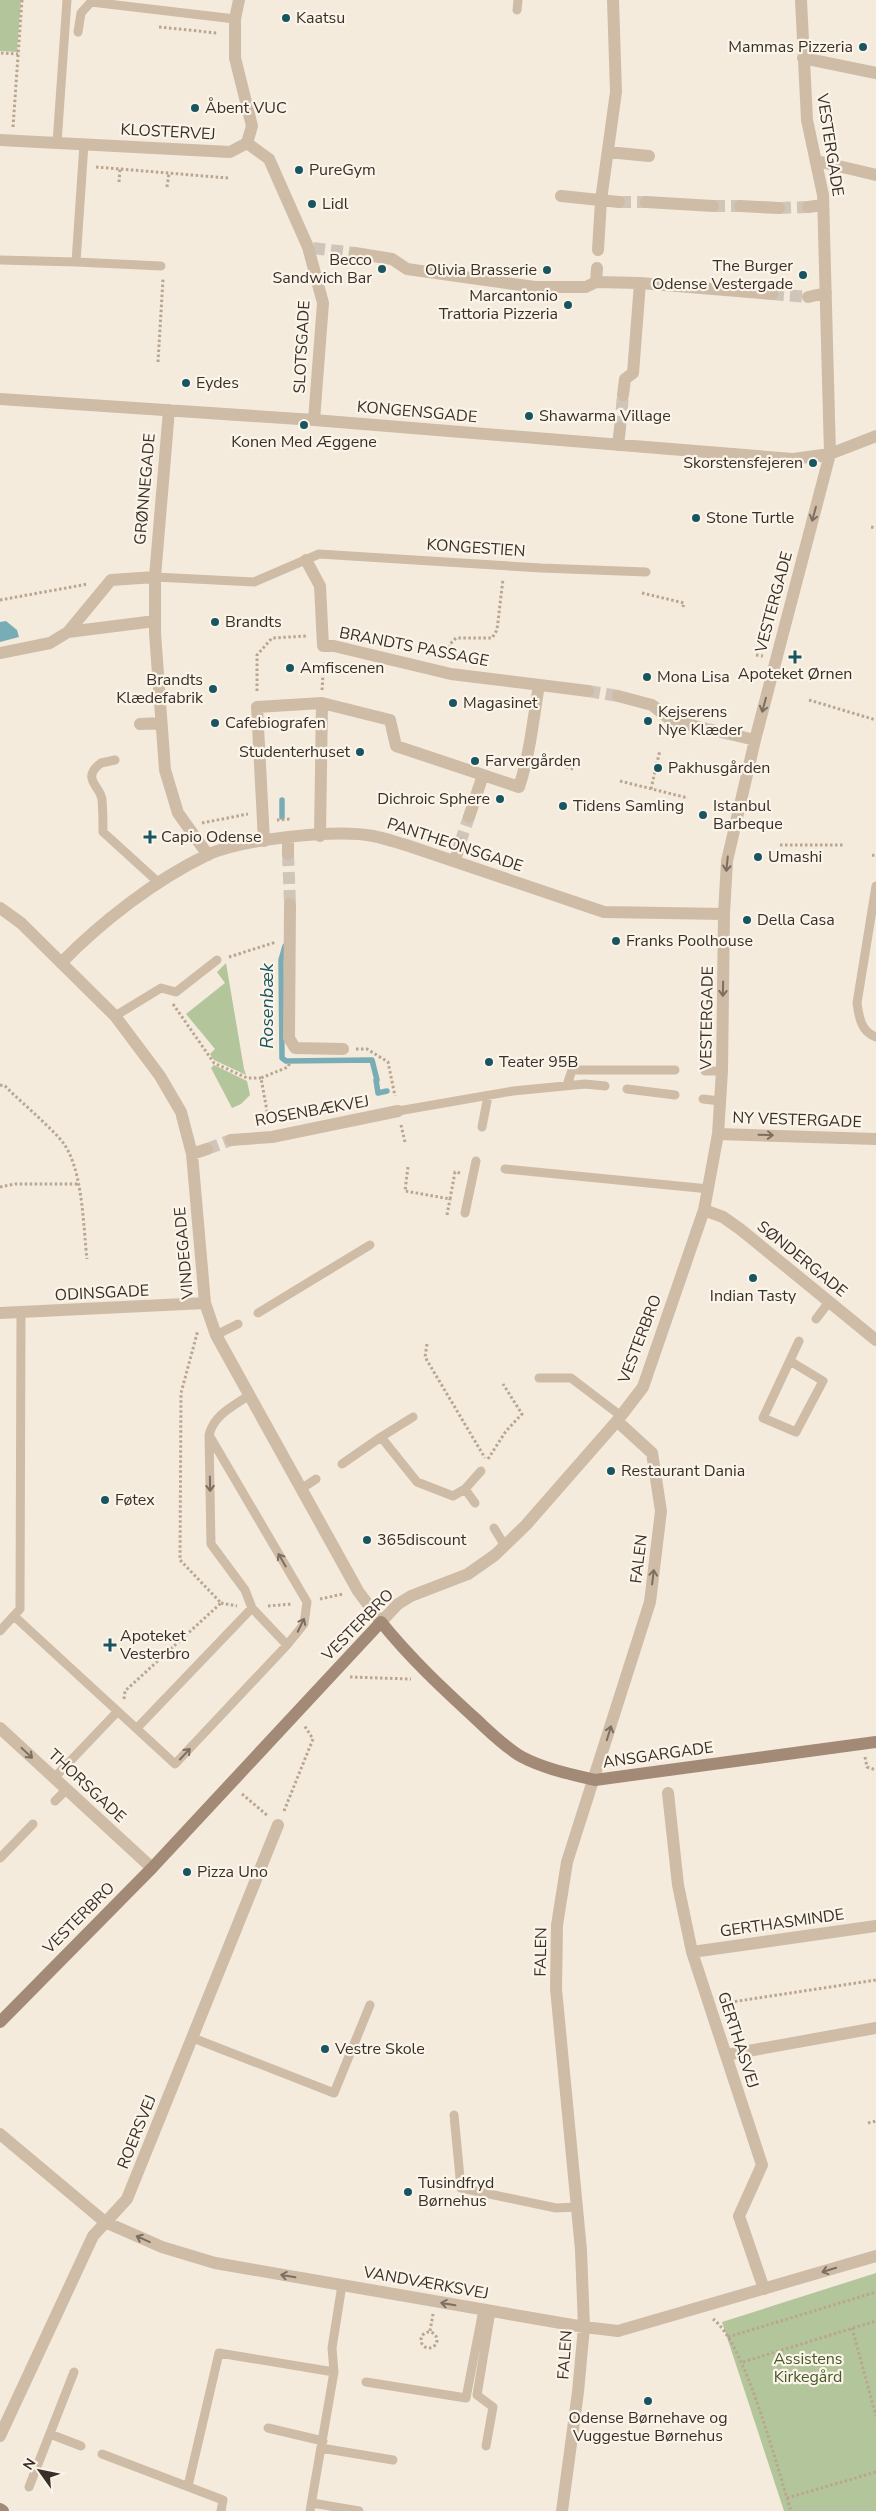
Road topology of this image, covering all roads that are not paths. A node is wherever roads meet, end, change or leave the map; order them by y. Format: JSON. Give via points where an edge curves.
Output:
{"nodes":[{"id":1,"x":67,"y":0,"type":"edge"},
{"id":2,"x":239,"y":0,"type":"edge"},
{"id":3,"x":518,"y":0,"type":"edge"},
{"id":4,"x":614,"y":0,"type":"edge"},
{"id":5,"x":801,"y":0,"type":"edge"},
{"id":6,"x":517,"y":10,"type":"dead end"},
{"id":7,"x":235,"y":19,"type":"junction"},
{"id":8,"x":78,"y":32,"type":"dead end"},
{"id":9,"x":803,"y":58,"type":"junction"},
{"id":10,"x":876,"y":73,"type":"edge"},
{"id":11,"x":6,"y":140,"type":"edge"},
{"id":12,"x":57,"y":143,"type":"junction"},
{"id":13,"x":247,"y":143,"type":"junction"},
{"id":14,"x":84,"y":144,"type":"junction"},
{"id":15,"x":608,"y":152,"type":"junction"},
{"id":16,"x":649,"y":156,"type":"dead end"},
{"id":17,"x":817,"y":161,"type":"junction"},
{"id":18,"x":876,"y":174,"type":"edge"},
{"id":19,"x":561,"y":196,"type":"dead end"},
{"id":20,"x":601,"y":200,"type":"junction"},
{"id":21,"x":619,"y":202,"type":"tunnel mouth"},
{"id":22,"x":646,"y":202,"type":"tunnel mouth"},
{"id":23,"x":823,"y":205,"type":"junction"},
{"id":24,"x":713,"y":206,"type":"tunnel mouth"},
{"id":25,"x":740,"y":206,"type":"tunnel mouth"},
{"id":26,"x":808,"y":207,"type":"tunnel mouth"},
{"id":27,"x":779,"y":208,"type":"tunnel mouth"},
{"id":28,"x":598,"y":250,"type":"dead end"},
{"id":29,"x":355,"y":253,"type":"tunnel mouth"},
{"id":30,"x":0,"y":260,"type":"edge"},
{"id":31,"x":76,"y":262,"type":"junction"},
{"id":32,"x":161,"y":266,"type":"road end"},
{"id":33,"x":597,"y":268,"type":"dead end"},
{"id":34,"x":596,"y":282,"type":"junction"},
{"id":35,"x":640,"y":283,"type":"junction"},
{"id":36,"x":826,"y":293,"type":"junction"},
{"id":37,"x":772,"y":294,"type":"tunnel mouth"},
{"id":38,"x":808,"y":297,"type":"tunnel mouth"},
{"id":39,"x":623,"y":395,"type":"tunnel mouth"},
{"id":40,"x":0,"y":399,"type":"edge"},
{"id":41,"x":169,"y":410,"type":"junction"},
{"id":42,"x":314,"y":420,"type":"junction"},
{"id":43,"x":620,"y":428,"type":"tunnel mouth"},
{"id":44,"x":876,"y":436,"type":"edge"},
{"id":45,"x":618,"y":445,"type":"junction"},
{"id":46,"x":830,"y":454,"type":"junction"},
{"id":47,"x":306,"y":560,"type":"junction"},
{"id":48,"x":646,"y":572,"type":"dead end"},
{"id":49,"x":155,"y":574,"type":"junction"},
{"id":50,"x":155,"y":620,"type":"junction"},
{"id":51,"x":68,"y":632,"type":"junction"},
{"id":52,"x":0,"y":653,"type":"edge"},
{"id":53,"x":539,"y":685,"type":"junction"},
{"id":54,"x":588,"y":691,"type":"tunnel mouth"},
{"id":55,"x":618,"y":696,"type":"tunnel mouth"},
{"id":56,"x":322,"y":703,"type":"junction"},
{"id":57,"x":161,"y":722,"type":"junction"},
{"id":58,"x":140,"y":724,"type":"dead end"},
{"id":59,"x":703,"y":728,"type":"tunnel mouth"},
{"id":60,"x":734,"y":735,"type":"tunnel mouth"},
{"id":61,"x":755,"y":740,"type":"junction"},
{"id":62,"x":115,"y":760,"type":"dead end"},
{"id":63,"x":483,"y":776,"type":"junction"},
{"id":64,"x":469,"y":817,"type":"tunnel mouth"},
{"id":65,"x":320,"y":836,"type":"junction"},
{"id":66,"x":288,"y":838,"type":"junction"},
{"id":67,"x":264,"y":841,"type":"junction"},
{"id":68,"x":460,"y":843,"type":"tunnel mouth"},
{"id":69,"x":288,"y":854,"type":"tunnel mouth"},
{"id":70,"x":208,"y":855,"type":"junction"},
{"id":71,"x":455,"y":861,"type":"junction"},
{"id":72,"x":158,"y":882,"type":"junction"},
{"id":73,"x":876,"y":886,"type":"edge"},
{"id":74,"x":290,"y":904,"type":"tunnel mouth"},
{"id":75,"x":0,"y":908,"type":"edge"},
{"id":76,"x":724,"y":914,"type":"junction"},
{"id":77,"x":217,"y":960,"type":"dead end"},
{"id":78,"x":61,"y":963,"type":"junction"},
{"id":79,"x":115,"y":1016,"type":"junction"},
{"id":80,"x":876,"y":1037,"type":"edge"},
{"id":81,"x":349,"y":1049,"type":"road end"},
{"id":82,"x":675,"y":1070,"type":"dead end"},
{"id":83,"x":705,"y":1071,"type":"dead end"},
{"id":84,"x":722,"y":1071,"type":"junction"},
{"id":85,"x":567,"y":1085,"type":"junction"},
{"id":86,"x":605,"y":1086,"type":"dead end"},
{"id":87,"x":627,"y":1089,"type":"dead end"},
{"id":88,"x":676,"y":1095,"type":"dead end"},
{"id":89,"x":488,"y":1096,"type":"junction"},
{"id":90,"x":703,"y":1099,"type":"dead end"},
{"id":91,"x":720,"y":1101,"type":"junction"},
{"id":92,"x":398,"y":1111,"type":"joint"},
{"id":93,"x":482,"y":1127,"type":"dead end"},
{"id":94,"x":718,"y":1134,"type":"junction"},
{"id":95,"x":876,"y":1139,"type":"edge"},
{"id":96,"x":231,"y":1140,"type":"tunnel mouth"},
{"id":97,"x":207,"y":1149,"type":"tunnel mouth"},
{"id":98,"x":192,"y":1154,"type":"junction"},
{"id":99,"x":476,"y":1161,"type":"dead end"},
{"id":100,"x":505,"y":1169,"type":"dead end"},
{"id":101,"x":709,"y":1189,"type":"junction"},
{"id":102,"x":704,"y":1210,"type":"junction"},
{"id":103,"x":465,"y":1214,"type":"dead end"},
{"id":104,"x":370,"y":1245,"type":"dead end"},
{"id":105,"x":828,"y":1302,"type":"junction"},
{"id":106,"x":205,"y":1303,"type":"junction"},
{"id":107,"x":258,"y":1312,"type":"dead end"},
{"id":108,"x":0,"y":1313,"type":"edge"},
{"id":109,"x":21,"y":1314,"type":"junction"},
{"id":110,"x":816,"y":1319,"type":"dead end"},
{"id":111,"x":238,"y":1324,"type":"dead end"},
{"id":112,"x":216,"y":1335,"type":"junction"},
{"id":113,"x":876,"y":1340,"type":"edge"},
{"id":114,"x":800,"y":1341,"type":"dead end"},
{"id":115,"x":790,"y":1361,"type":"junction"},
{"id":116,"x":539,"y":1378,"type":"dead end"},
{"id":117,"x":248,"y":1396,"type":"junction"},
{"id":118,"x":413,"y":1417,"type":"dead end"},
{"id":119,"x":619,"y":1419,"type":"junction"},
{"id":120,"x":208,"y":1435,"type":"junction"},
{"id":121,"x":382,"y":1436,"type":"junction"},
{"id":122,"x":342,"y":1464,"type":"dead end"},
{"id":123,"x":482,"y":1471,"type":"road end"},
{"id":124,"x":316,"y":1479,"type":"dead end"},
{"id":125,"x":301,"y":1489,"type":"junction"},
{"id":126,"x":465,"y":1489,"type":"junction"},
{"id":127,"x":475,"y":1503,"type":"dead end"},
{"id":128,"x":494,"y":1528,"type":"dead end"},
{"id":129,"x":505,"y":1546,"type":"junction"},
{"id":130,"x":252,"y":1608,"type":"junction"},
{"id":131,"x":14,"y":1616,"type":"junction"},
{"id":132,"x":381,"y":1622,"type":"junction"},
{"id":133,"x":0,"y":1631,"type":"edge"},
{"id":134,"x":287,"y":1645,"type":"junction"},
{"id":135,"x":117,"y":1712,"type":"junction"},
{"id":136,"x":138,"y":1727,"type":"junction"},
{"id":137,"x":0,"y":1728,"type":"edge"},
{"id":138,"x":876,"y":1742,"type":"edge"},
{"id":139,"x":54,"y":1778,"type":"junction"},
{"id":140,"x":595,"y":1780,"type":"junction"},
{"id":141,"x":66,"y":1790,"type":"junction"},
{"id":142,"x":668,"y":1793,"type":"dead end"},
{"id":143,"x":55,"y":1801,"type":"dead end"},
{"id":144,"x":33,"y":1824,"type":"dead end"},
{"id":145,"x":278,"y":1825,"type":"road end"},
{"id":146,"x":0,"y":1858,"type":"edge"},
{"id":147,"x":152,"y":1868,"type":"junction"},
{"id":148,"x":876,"y":1926,"type":"edge"},
{"id":149,"x":692,"y":1952,"type":"junction"},
{"id":150,"x":370,"y":2005,"type":"dead end"},
{"id":151,"x":0,"y":2022,"type":"edge"},
{"id":152,"x":876,"y":2028,"type":"edge"},
{"id":153,"x":193,"y":2038,"type":"junction"},
{"id":154,"x":726,"y":2055,"type":"junction"},
{"id":155,"x":454,"y":2114,"type":"dead end"},
{"id":156,"x":0,"y":2134,"type":"edge"},
{"id":157,"x":577,"y":2207,"type":"junction"},
{"id":158,"x":105,"y":2222,"type":"junction"},
{"id":159,"x":876,"y":2256,"type":"edge"},
{"id":160,"x":342,"y":2285,"type":"junction"},
{"id":161,"x":764,"y":2289,"type":"junction"},
{"id":162,"x":487,"y":2310,"type":"junction"},
{"id":163,"x":584,"y":2327,"type":"junction"},
{"id":164,"x":74,"y":2372,"type":"dead end"},
{"id":165,"x":334,"y":2372,"type":"junction"},
{"id":166,"x":366,"y":2382,"type":"dead end"},
{"id":167,"x":268,"y":2428,"type":"dead end"},
{"id":168,"x":50,"y":2434,"type":"junction"},
{"id":169,"x":0,"y":2436,"type":"edge"},
{"id":170,"x":322,"y":2445,"type":"junction"},
{"id":171,"x":81,"y":2446,"type":"dead end"},
{"id":172,"x":486,"y":2446,"type":"dead end"},
{"id":173,"x":102,"y":2454,"type":"dead end"},
{"id":174,"x":393,"y":2460,"type":"dead end"},
{"id":175,"x":188,"y":2486,"type":"junction"},
{"id":176,"x":29,"y":2487,"type":"dead end"},
{"id":177,"x":311,"y":2507,"type":"edge"},
{"id":178,"x":0,"y":2509,"type":"edge"},
{"id":179,"x":3,"y":2511,"type":"edge"},
{"id":180,"x":221,"y":2511,"type":"edge"},
{"id":181,"x":359,"y":2511,"type":"edge"},
{"id":182,"x":562,"y":2511,"type":"edge"}],
"edges":[{"from":1,"to":12,"type":"lane"},
{"from":2,"to":7,"type":"street"},
{"from":3,"to":6,"type":"lane"},
{"from":4,"to":15,"type":"street","via":[[616,92]]},
{"from":5,"to":9,"type":"street","name":"VESTERGADE"},
{"from":7,"to":8,"type":"lane","via":[[91,2],[81,13]]},
{"from":7,"to":13,"type":"street","via":[[235,58],[252,126]]},
{"from":9,"to":10,"type":"street"},
{"from":9,"to":17,"type":"street","name":"VESTERGADE","via":[[806,120]]},
{"from":11,"to":12,"type":"street","name":"KLOSTERVEJ"},
{"from":12,"to":14,"type":"street","name":"KLOSTERVEJ"},
{"from":13,"to":14,"type":"street","name":"KLOSTERVEJ","via":[[230,152]]},
{"from":13,"to":42,"type":"street","name":"SLOTSGADE","via":[[270,159],[311,248],[323,303]]},
{"from":14,"to":31,"type":"lane"},
{"from":15,"to":16,"type":"street"},
{"from":15,"to":20,"type":"street"},
{"from":17,"to":18,"type":"street"},
{"from":17,"to":23,"type":"street","name":"VESTERGADE"},
{"from":19,"to":20,"type":"street"},
{"from":20,"to":21,"type":"street"},
{"from":20,"to":28,"type":"street"},
{"from":22,"to":24,"type":"street"},
{"from":23,"to":26,"type":"street"},
{"from":23,"to":36,"type":"street","name":"VESTERGADE"},
{"from":25,"to":27,"type":"street"},
{"from":29,"to":34,"type":"street","via":[[392,259],[407,268],[492,282],[535,287],[586,287]]},
{"from":30,"to":31,"type":"lane"},
{"from":31,"to":32,"type":"lane"},
{"from":33,"to":34,"type":"street"},
{"from":34,"to":35,"type":"street"},
{"from":35,"to":37,"type":"street"},
{"from":35,"to":39,"type":"street","via":[[633,373],[625,379]]},
{"from":36,"to":38,"type":"street"},
{"from":36,"to":46,"type":"street","name":"VESTERGADE"},
{"from":40,"to":41,"type":"street","name":"KONGENSGADE"},
{"from":41,"to":42,"type":"street","name":"KONGENSGADE"},
{"from":41,"to":49,"type":"street","name":"GRØNNEGADE"},
{"from":42,"to":45,"type":"street","name":"KONGENSGADE"},
{"from":43,"to":45,"type":"street"},
{"from":44,"to":46,"type":"street","name":"KONGENSGADE"},
{"from":45,"to":46,"type":"street","name":"KONGENSGADE","via":[[793,459]]},
{"from":46,"to":61,"type":"street","name":"VESTERGADE","one_way":true},
{"from":47,"to":48,"type":"lane","name":"KONGESTIEN","via":[[318,554]]},
{"from":47,"to":49,"type":"lane","name":"KONGESTIEN","via":[[254,582]]},
{"from":47,"to":53,"type":"street","name":"BRANDTS PASSAGE","via":[[320,586],[322,640],[334,646],[445,673]]},
{"from":49,"to":50,"type":"street","name":"GRØNNEGADE"},
{"from":49,"to":51,"type":"street","via":[[111,580]]},
{"from":50,"to":51,"type":"street"},
{"from":50,"to":57,"type":"street","name":"GRØNNEGADE"},
{"from":51,"to":52,"type":"street","via":[[50,643]]},
{"from":53,"to":54,"type":"street","name":"BRANDTS PASSAGE"},
{"from":53,"to":63,"type":"street","via":[[529,756],[519,787]]},
{"from":55,"to":59,"type":"street","via":[[652,705],[671,720]]},
{"from":56,"to":63,"type":"street","via":[[390,720],[396,746]]},
{"from":56,"to":65,"type":"street"},
{"from":56,"to":67,"type":"street","via":[[257,707]]},
{"from":57,"to":58,"type":"street"},
{"from":57,"to":70,"type":"street","name":"GRØNNEGADE","via":[[165,770],[178,813]]},
{"from":60,"to":61,"type":"street"},
{"from":61,"to":76,"type":"street","name":"VESTERGADE","one_way":true,"via":[[727,861]]},
{"from":62,"to":72,"type":"lane","via":[[101,763],[92,774],[93,785],[102,798],[103,832]]},
{"from":63,"to":64,"type":"street"},
{"from":65,"to":66,"type":"street","name":"PANTHEONSGADE"},
{"from":65,"to":71,"type":"street","name":"PANTHEONSGADE","via":[[343,833],[372,836]]},
{"from":66,"to":67,"type":"street","name":"PANTHEONSGADE"},
{"from":66,"to":69,"type":"street"},
{"from":67,"to":70,"type":"street","name":"PANTHEONSGADE","via":[[228,847]]},
{"from":68,"to":71,"type":"street"},
{"from":70,"to":72,"type":"street","name":"PANTHEONSGADE"},
{"from":71,"to":76,"type":"street","name":"PANTHEONSGADE","via":[[604,912]]},
{"from":72,"to":78,"type":"street","name":"PANTHEONSGADE"},
{"from":73,"to":80,"type":"lane","via":[[857,1003],[859,1021]]},
{"from":74,"to":81,"type":"street","via":[[289,1038],[295,1048]]},
{"from":75,"to":78,"type":"street","name":"VINDEGADE","via":[[21,923]]},
{"from":76,"to":84,"type":"street","name":"VESTERGADE","one_way":true},
{"from":77,"to":79,"type":"lane","via":[[176,992],[161,988]]},
{"from":78,"to":79,"type":"street","name":"VINDEGADE"},
{"from":79,"to":98,"type":"street","name":"VINDEGADE","via":[[160,1076],[181,1112]]},
{"from":82,"to":85,"type":"lane","via":[[572,1070]]},
{"from":83,"to":84,"type":"lane"},
{"from":84,"to":91,"type":"street","name":"VESTERGADE"},
{"from":85,"to":86,"type":"lane"},
{"from":85,"to":89,"type":"lane"},
{"from":87,"to":88,"type":"lane"},
{"from":89,"to":92,"type":"lane"},
{"from":89,"to":93,"type":"lane"},
{"from":90,"to":91,"type":"lane"},
{"from":91,"to":94,"type":"street","name":"VESTERGADE"},
{"from":92,"to":96,"type":"street","name":"ROSENBÆKVEJ","via":[[272,1137]]},
{"from":94,"to":95,"type":"street","name":"NY VESTERGADE","one_way":true},
{"from":94,"to":101,"type":"street","name":"VESTERGADE"},
{"from":97,"to":98,"type":"street"},
{"from":98,"to":106,"type":"street","name":"VINDEGADE"},
{"from":99,"to":103,"type":"lane"},
{"from":100,"to":101,"type":"lane"},
{"from":101,"to":102,"type":"street","name":"VESTERGADE"},
{"from":102,"to":105,"type":"street","name":"SØNDERGADE","via":[[724,1217]]},
{"from":102,"to":119,"type":"street","name":"VESTERBRO","via":[[643,1387]]},
{"from":104,"to":107,"type":"lane"},
{"from":105,"to":110,"type":"lane"},
{"from":105,"to":113,"type":"street","name":"SØNDERGADE"},
{"from":106,"to":109,"type":"street","name":"ODINSGADE"},
{"from":106,"to":112,"type":"street","name":"VINDEGADE"},
{"from":108,"to":109,"type":"street","name":"ODINSGADE"},
{"from":109,"to":131,"type":"lane","via":[[20,1609]]},
{"from":111,"to":112,"type":"lane"},
{"from":112,"to":117,"type":"street","name":"VINDEGADE"},
{"from":114,"to":115,"type":"lane"},
{"from":115,"to":115,"type":"lane","via":[[763,1418],[796,1432],[823,1381]]},
{"from":116,"to":119,"type":"lane","via":[[571,1378]]},
{"from":117,"to":120,"type":"lane","via":[[218,1416]]},
{"from":117,"to":125,"type":"street","name":"VINDEGADE"},
{"from":118,"to":121,"type":"lane"},
{"from":119,"to":129,"type":"street","name":"VESTERBRO"},
{"from":140,"to":119,"type":"street","name":"FALEN","one_way":true,"via":[[650,1602],[661,1511],[652,1453]]},
{"from":120,"to":130,"type":"lane","one_way":true,"via":[[211,1544],[245,1590]]},
{"from":134,"to":120,"type":"lane","one_way":true,"via":[[304,1624],[307,1602]]},
{"from":121,"to":122,"type":"lane"},
{"from":121,"to":126,"type":"lane","via":[[417,1482],[453,1496]]},
{"from":123,"to":126,"type":"lane"},
{"from":124,"to":125,"type":"lane"},
{"from":125,"to":132,"type":"street","name":"VINDEGADE","via":[[358,1591]]},
{"from":126,"to":127,"type":"lane"},
{"from":128,"to":129,"type":"lane"},
{"from":129,"to":132,"type":"street","name":"VESTERBRO","via":[[468,1574],[411,1596]]},
{"from":130,"to":134,"type":"lane"},
{"from":130,"to":136,"type":"lane"},
{"from":131,"to":133,"type":"lane"},
{"from":131,"to":135,"type":"lane"},
{"from":132,"to":140,"type":"main road","name":"ANSGARGADE","via":[[434,1680],[520,1756],[550,1769]]},
{"from":132,"to":147,"type":"main road","name":"VESTERBRO"},
{"from":136,"to":134,"type":"lane","one_way":true,"via":[[176,1764]]},
{"from":135,"to":136,"type":"lane"},
{"from":135,"to":139,"type":"lane"},
{"from":137,"to":139,"type":"street","name":"THORSGADE","one_way":true},
{"from":138,"to":140,"type":"main road","name":"ANSGARGADE"},
{"from":139,"to":141,"type":"street","name":"THORSGADE"},
{"from":140,"to":157,"type":"street","name":"FALEN","via":[[567,1862],[557,1925],[556,1989]]},
{"from":141,"to":143,"type":"lane"},
{"from":141,"to":147,"type":"street","name":"THORSGADE"},
{"from":142,"to":149,"type":"street","name":"GERTHASVEJ","via":[[678,1885]]},
{"from":144,"to":146,"type":"lane"},
{"from":145,"to":153,"type":"street","name":"ROERSVEJ"},
{"from":147,"to":151,"type":"main road","name":"VESTERBRO"},
{"from":148,"to":149,"type":"street","name":"GERTHASMINDE"},
{"from":149,"to":154,"type":"street","name":"GERTHASVEJ"},
{"from":150,"to":153,"type":"lane","via":[[334,2093]]},
{"from":152,"to":154,"type":"street"},
{"from":153,"to":158,"type":"street","name":"ROERSVEJ","via":[[127,2199]]},
{"from":154,"to":161,"type":"street","name":"GERTHASVEJ","via":[[762,2165],[739,2216]]},
{"from":155,"to":157,"type":"lane","via":[[461,2188],[556,2208]]},
{"from":156,"to":158,"type":"street","name":"VANDVÆRKSVEJ"},
{"from":157,"to":163,"type":"street","name":"FALEN"},
{"from":160,"to":158,"type":"street","name":"VANDVÆRKSVEJ","one_way":true,"via":[[215,2263],[162,2247]]},
{"from":158,"to":169,"type":"street","name":"ROERSVEJ","via":[[93,2236]]},
{"from":159,"to":161,"type":"street","name":"VANDVÆRKSVEJ","one_way":true},
{"from":162,"to":160,"type":"street","name":"VANDVÆRKSVEJ","one_way":true},
{"from":160,"to":165,"type":"lane","via":[[332,2348]]},
{"from":161,"to":163,"type":"street","name":"VANDVÆRKSVEJ","via":[[618,2331]]},
{"from":162,"to":163,"type":"street","name":"VANDVÆRKSVEJ"},
{"from":162,"to":166,"type":"lane","via":[[466,2398]]},
{"from":162,"to":172,"type":"lane","via":[[477,2395],[493,2407]]},
{"from":163,"to":182,"type":"street","name":"FALEN"},
{"from":164,"to":168,"type":"lane"},
{"from":165,"to":170,"type":"lane"},
{"from":165,"to":175,"type":"lane","via":[[219,2353]]},
{"from":167,"to":170,"type":"lane"},
{"from":168,"to":171,"type":"lane"},
{"from":168,"to":176,"type":"lane"},
{"from":170,"to":174,"type":"lane"},
{"from":170,"to":177,"type":"lane"},
{"from":173,"to":175,"type":"lane"},
{"from":175,"to":180,"type":"lane","via":[[223,2500]]},
{"from":177,"to":181,"type":"lane"},
{"from":178,"to":179,"type":"main road"}]}
